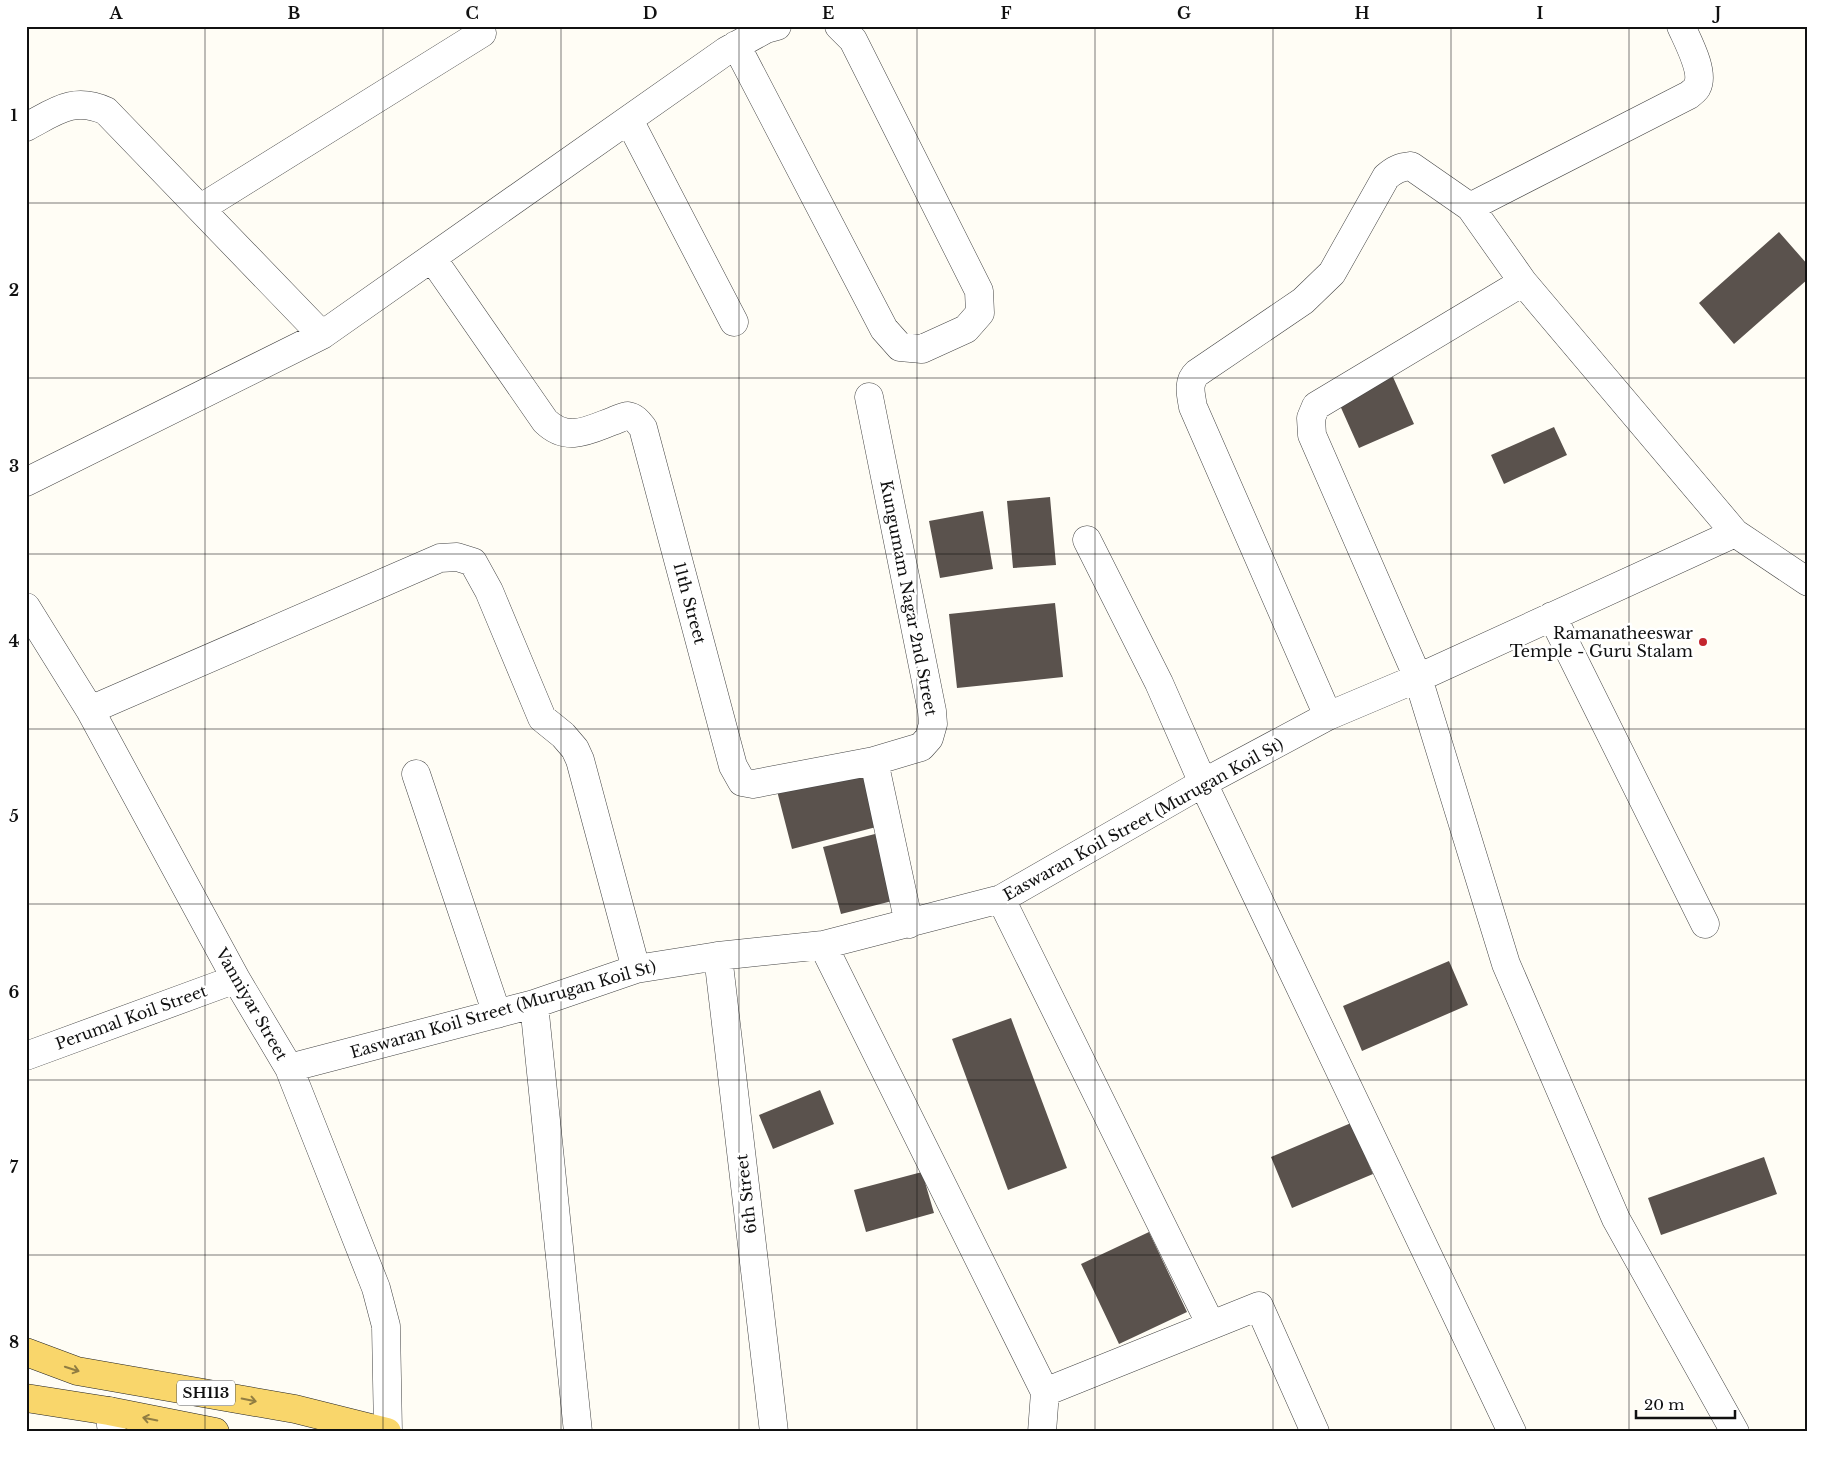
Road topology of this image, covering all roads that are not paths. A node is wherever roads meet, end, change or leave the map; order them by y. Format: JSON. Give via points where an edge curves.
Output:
{"nodes":[{"id":1,"x":478,"y":26,"type":"edge"},
{"id":2,"x":777,"y":26,"type":"edge"},
{"id":3,"x":839,"y":26,"type":"edge"},
{"id":4,"x":1682,"y":26,"type":"edge"},
{"id":5,"x":736,"y":45,"type":"junction"},
{"id":6,"x":629,"y":120,"type":"junction"},
{"id":7,"x":26,"y":127,"type":"edge"},
{"id":8,"x":1470,"y":207,"type":"junction"},
{"id":9,"x":201,"y":208,"type":"junction"},
{"id":10,"x":432,"y":258,"type":"junction"},
{"id":11,"x":1523,"y":282,"type":"junction"},
{"id":12,"x":734,"y":322,"type":"dead end"},
{"id":13,"x":322,"y":335,"type":"junction"},
{"id":14,"x":869,"y":397,"type":"dead end"},
{"id":15,"x":26,"y":482,"type":"edge"},
{"id":16,"x":1735,"y":533,"type":"junction"},
{"id":17,"x":1086,"y":540,"type":"dead end"},
{"id":18,"x":1808,"y":582,"type":"edge"},
{"id":19,"x":26,"y":607,"type":"edge"},
{"id":20,"x":1552,"y":616,"type":"junction"},
{"id":21,"x":1418,"y":678,"type":"junction"},
{"id":22,"x":90,"y":710,"type":"junction"},
{"id":23,"x":1328,"y":716,"type":"junction"},
{"id":24,"x":874,"y":760,"type":"junction"},
{"id":25,"x":416,"y":774,"type":"dead end"},
{"id":26,"x":1203,"y":782,"type":"junction"},
{"id":27,"x":1000,"y":899,"type":"junction"},
{"id":28,"x":909,"y":924,"type":"junction"},
{"id":29,"x":1705,"y":924,"type":"dead end"},
{"id":30,"x":823,"y":945,"type":"junction"},
{"id":31,"x":718,"y":956,"type":"junction"},
{"id":32,"x":636,"y":969,"type":"junction"},
{"id":33,"x":236,"y":979,"type":"junction"},
{"id":34,"x":534,"y":1004,"type":"junction"},
{"id":35,"x":497,"y":1014,"type":"junction"},
{"id":36,"x":26,"y":1056,"type":"edge"},
{"id":37,"x":289,"y":1068,"type":"junction"},
{"id":38,"x":1211,"y":1325,"type":"junction"},
{"id":39,"x":26,"y":1352,"type":"edge"},
{"id":40,"x":1045,"y":1392,"type":"junction"},
{"id":41,"x":26,"y":1398,"type":"edge"},
{"id":42,"x":110,"y":1421,"type":"edge"},
{"id":43,"x":215,"y":1432,"type":"edge"},
{"id":44,"x":388,"y":1432,"type":"edge"},
{"id":45,"x":578,"y":1432,"type":"edge"},
{"id":46,"x":774,"y":1432,"type":"edge"},
{"id":47,"x":1042,"y":1432,"type":"edge"},
{"id":48,"x":1315,"y":1432,"type":"edge"},
{"id":49,"x":1512,"y":1432,"type":"edge"},
{"id":50,"x":1735,"y":1432,"type":"edge"}],
"edges":[{"from":1,"to":9,"type":"street","via":[[482,33]]},
{"from":2,"to":5,"type":"street"},
{"from":3,"to":5,"type":"street","via":[[853,40],[979,291],[980,313],[966,329],[922,349],[900,347],[884,329]]},
{"from":4,"to":8,"type":"street","via":[[1698,76],[1697,87],[1688,96]]},
{"from":5,"to":6,"type":"street"},
{"from":6,"to":10,"type":"street"},
{"from":6,"to":12,"type":"street"},
{"from":7,"to":9,"type":"street","via":[[62,108],[77,104],[92,105],[106,111]]},
{"from":8,"to":11,"type":"street"},
{"from":8,"to":23,"type":"street","via":[[1411,166],[1392,171],[1332,274],[1303,301],[1192,378],[1193,408]]},
{"from":9,"to":13,"type":"street"},
{"from":10,"to":13,"type":"street"},
{"from":10,"to":24,"type":"street","name":"11th Street","via":[[553,429],[564,434],[579,433],[628,416],[644,428],[733,766],[742,782],[753,784]]},
{"from":11,"to":16,"type":"street"},
{"from":11,"to":21,"type":"street","via":[[1325,400],[1316,406],[1311,418],[1312,434]]},
{"from":13,"to":15,"type":"street"},
{"from":14,"to":24,"type":"street","name":"Kungumam Nagar 2nd Street","via":[[933,724],[930,738],[921,747]]},
{"from":16,"to":18,"type":"street"},
{"from":16,"to":20,"type":"street","name":"Easwaran Koil Street (Murugan Koil St)"},
{"from":17,"to":26,"type":"street","via":[[1159,683]]},
{"from":19,"to":22,"type":"street","name":"Vanniyar Street"},
{"from":20,"to":21,"type":"street","name":"Easwaran Koil Street (Murugan Koil St)"},
{"from":20,"to":29,"type":"street"},
{"from":21,"to":23,"type":"street","name":"Easwaran Koil Street (Murugan Koil St)"},
{"from":21,"to":50,"type":"street","via":[[1506,964],[1616,1219]]},
{"from":22,"to":32,"type":"street","via":[[440,558],[457,557],[472,562],[489,591],[542,718],[575,749],[580,760]]},
{"from":22,"to":33,"type":"street","name":"Vanniyar Street"},
{"from":23,"to":26,"type":"street","name":"Easwaran Koil Street (Murugan Koil St)"},
{"from":24,"to":28,"type":"street"},
{"from":25,"to":35,"type":"street"},
{"from":26,"to":27,"type":"street","name":"Easwaran Koil Street (Murugan Koil St)"},
{"from":26,"to":49,"type":"street"},
{"from":27,"to":28,"type":"street","name":"Easwaran Koil Street (Murugan Koil St)"},
{"from":27,"to":38,"type":"street"},
{"from":28,"to":30,"type":"street","name":"Easwaran Koil Street (Murugan Koil St)"},
{"from":30,"to":31,"type":"street","name":"Easwaran Koil Street (Murugan Koil St)"},
{"from":30,"to":40,"type":"street"},
{"from":31,"to":32,"type":"street","name":"Easwaran Koil Street (Murugan Koil St)"},
{"from":31,"to":46,"type":"street","name":"6th Street"},
{"from":32,"to":34,"type":"street","name":"Easwaran Koil Street (Murugan Koil St)"},
{"from":33,"to":36,"type":"street","name":"Perumal Koil Street"},
{"from":33,"to":37,"type":"street","name":"Vanniyar Street"},
{"from":34,"to":35,"type":"street","name":"Easwaran Koil Street (Murugan Koil St)"},
{"from":34,"to":45,"type":"street"},
{"from":35,"to":37,"type":"street","name":"Easwaran Koil Street (Murugan Koil St)"},
{"from":37,"to":44,"type":"street","name":"Vanniyar Street","via":[[376,1288],[386,1326]]},
{"from":38,"to":40,"type":"street"},
{"from":38,"to":48,"type":"street","via":[[1259,1306]]},
{"from":39,"to":44,"type":"main road","number":"SH113","one_way":true,"via":[[77,1371],[295,1409]]},
{"from":40,"to":47,"type":"street"},
{"from":41,"to":42,"type":"main road","number":"SH113"},
{"from":43,"to":42,"type":"main road","number":"SH113","one_way":true}]}
